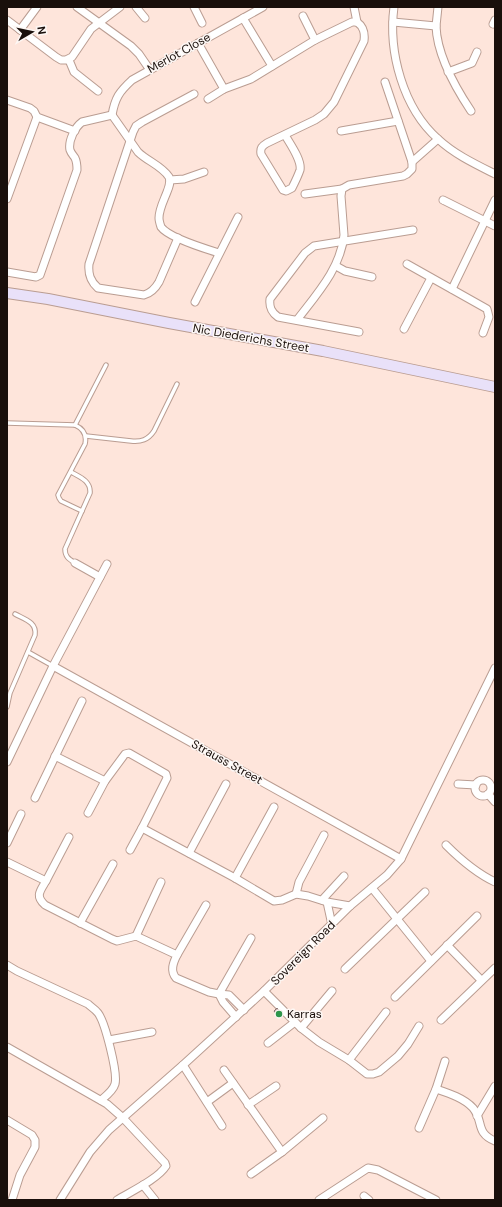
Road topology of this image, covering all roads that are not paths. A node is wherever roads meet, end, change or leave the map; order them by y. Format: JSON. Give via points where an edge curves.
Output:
{"nodes":[{"id":1,"x":38,"y":7,"type":"edge"},
{"id":2,"x":77,"y":7,"type":"edge"},
{"id":3,"x":120,"y":7,"type":"edge"},
{"id":4,"x":136,"y":7,"type":"edge"},
{"id":5,"x":194,"y":7,"type":"edge"},
{"id":6,"x":263,"y":7,"type":"edge"},
{"id":7,"x":354,"y":7,"type":"edge"},
{"id":8,"x":394,"y":7,"type":"edge"},
{"id":9,"x":438,"y":7,"type":"edge"},
{"id":10,"x":254,"y":9,"type":"edge"},
{"id":11,"x":303,"y":16,"type":"dead end"},
{"id":12,"x":145,"y":18,"type":"dead end"},
{"id":13,"x":243,"y":18,"type":"junction"},
{"id":14,"x":7,"y":20,"type":"edge"},
{"id":15,"x":357,"y":22,"type":"junction"},
{"id":16,"x":393,"y":22,"type":"junction"},
{"id":17,"x":99,"y":23,"type":"junction"},
{"id":18,"x":202,"y":23,"type":"dead end"},
{"id":19,"x":436,"y":26,"type":"junction"},
{"id":20,"x":20,"y":30,"type":"junction"},
{"id":21,"x":315,"y":40,"type":"junction"},
{"id":22,"x":198,"y":43,"type":"junction"},
{"id":23,"x":477,"y":52,"type":"dead end"},
{"id":24,"x":69,"y":60,"type":"junction"},
{"id":25,"x":272,"y":66,"type":"junction"},
{"id":26,"x":150,"y":70,"type":"junction"},
{"id":27,"x":448,"y":72,"type":"junction"},
{"id":28,"x":385,"y":82,"type":"dead end"},
{"id":29,"x":224,"y":89,"type":"junction"},
{"id":30,"x":98,"y":91,"type":"dead end"},
{"id":31,"x":194,"y":94,"type":"dead end"},
{"id":32,"x":208,"y":99,"type":"dead end"},
{"id":33,"x":7,"y":100,"type":"edge"},
{"id":34,"x":471,"y":111,"type":"dead end"},
{"id":35,"x":112,"y":115,"type":"junction"},
{"id":36,"x":37,"y":117,"type":"junction"},
{"id":37,"x":398,"y":121,"type":"junction"},
{"id":38,"x":75,"y":131,"type":"junction"},
{"id":39,"x":341,"y":131,"type":"dead end"},
{"id":40,"x":285,"y":135,"type":"junction"},
{"id":41,"x":438,"y":139,"type":"junction"},
{"id":42,"x":130,"y":140,"type":"junction"},
{"id":43,"x":412,"y":162,"type":"junction"},
{"id":44,"x":204,"y":172,"type":"dead end"},
{"id":45,"x":495,"y":174,"type":"edge"},
{"id":46,"x":170,"y":180,"type":"junction"},
{"id":47,"x":342,"y":189,"type":"junction"},
{"id":48,"x":305,"y":194,"type":"dead end"},
{"id":49,"x":7,"y":198,"type":"edge"},
{"id":50,"x":443,"y":200,"type":"dead end"},
{"id":51,"x":495,"y":200,"type":"edge"},
{"id":52,"x":238,"y":217,"type":"dead end"},
{"id":53,"x":485,"y":222,"type":"junction"},
{"id":54,"x":495,"y":226,"type":"edge"},
{"id":55,"x":413,"y":230,"type":"dead end"},
{"id":56,"x":178,"y":238,"type":"junction"},
{"id":57,"x":344,"y":242,"type":"junction"},
{"id":58,"x":219,"y":253,"type":"junction"},
{"id":59,"x":407,"y":264,"type":"dead end"},
{"id":60,"x":336,"y":266,"type":"junction"},
{"id":61,"x":7,"y":272,"type":"edge"},
{"id":62,"x":372,"y":277,"type":"dead end"},
{"id":63,"x":431,"y":278,"type":"junction"},
{"id":64,"x":452,"y":289,"type":"junction"},
{"id":65,"x":7,"y":293,"type":"edge"},
{"id":66,"x":195,"y":302,"type":"dead end"},
{"id":67,"x":298,"y":320,"type":"junction"},
{"id":68,"x":404,"y":329,"type":"dead end"},
{"id":69,"x":359,"y":332,"type":"dead end"},
{"id":70,"x":483,"y":334,"type":"dead end"},
{"id":71,"x":106,"y":365,"type":"dead end"},
{"id":72,"x":177,"y":384,"type":"dead end"},
{"id":73,"x":495,"y":387,"type":"edge"},
{"id":74,"x":7,"y":423,"type":"edge"},
{"id":75,"x":75,"y":425,"type":"junction"},
{"id":76,"x":86,"y":436,"type":"junction"},
{"id":77,"x":71,"y":472,"type":"junction"},
{"id":78,"x":82,"y":511,"type":"junction"},
{"id":79,"x":75,"y":563,"type":"joint"},
{"id":80,"x":107,"y":564,"type":"dead end"},
{"id":81,"x":100,"y":576,"type":"junction"},
{"id":82,"x":15,"y":614,"type":"dead end"},
{"id":83,"x":28,"y":652,"type":"junction"},
{"id":84,"x":53,"y":666,"type":"junction"},
{"id":85,"x":494,"y":670,"type":"edge"},
{"id":86,"x":9,"y":693,"type":"edge"},
{"id":87,"x":82,"y":701,"type":"dead end"},
{"id":88,"x":7,"y":707,"type":"edge"},
{"id":89,"x":55,"y":756,"type":"junction"},
{"id":90,"x":7,"y":762,"type":"edge"},
{"id":91,"x":105,"y":781,"type":"junction"},
{"id":92,"x":226,"y":784,"type":"dead end"},
{"id":93,"x":458,"y":784,"type":"dead end"},
{"id":94,"x":476,"y":785,"type":"junction"},
{"id":95,"x":488,"y":794,"type":"junction"},
{"id":96,"x":34,"y":798,"type":"dead end"},
{"id":97,"x":495,"y":802,"type":"edge"},
{"id":98,"x":274,"y":807,"type":"dead end"},
{"id":99,"x":88,"y":813,"type":"dead end"},
{"id":100,"x":21,"y":814,"type":"dead end"},
{"id":101,"x":142,"y":828,"type":"junction"},
{"id":102,"x":324,"y":836,"type":"dead end"},
{"id":103,"x":69,"y":837,"type":"dead end"},
{"id":104,"x":7,"y":843,"type":"edge"},
{"id":105,"x":446,"y":845,"type":"dead end"},
{"id":106,"x":130,"y":850,"type":"dead end"},
{"id":107,"x":189,"y":853,"type":"junction"},
{"id":108,"x":401,"y":859,"type":"junction"},
{"id":109,"x":7,"y":862,"type":"edge"},
{"id":110,"x":113,"y":864,"type":"dead end"},
{"id":111,"x":344,"y":876,"type":"dead end"},
{"id":112,"x":235,"y":878,"type":"junction"},
{"id":113,"x":46,"y":881,"type":"junction"},
{"id":114,"x":161,"y":882,"type":"dead end"},
{"id":115,"x":495,"y":882,"type":"edge"},
{"id":116,"x":372,"y":888,"type":"junction"},
{"id":117,"x":425,"y":892,"type":"dead end"},
{"id":118,"x":296,"y":894,"type":"junction"},
{"id":119,"x":324,"y":901,"type":"junction"},
{"id":120,"x":206,"y":905,"type":"dead end"},
{"id":121,"x":350,"y":906,"type":"junction"},
{"id":122,"x":477,"y":916,"type":"dead end"},
{"id":123,"x":398,"y":919,"type":"junction"},
{"id":124,"x":80,"y":923,"type":"junction"},
{"id":125,"x":332,"y":924,"type":"junction"},
{"id":126,"x":136,"y":936,"type":"junction"},
{"id":127,"x":251,"y":938,"type":"dead end"},
{"id":128,"x":447,"y":945,"type":"junction"},
{"id":129,"x":177,"y":955,"type":"junction"},
{"id":130,"x":431,"y":961,"type":"junction"},
{"id":131,"x":7,"y":965,"type":"edge"},
{"id":132,"x":495,"y":968,"type":"edge"},
{"id":133,"x":345,"y":970,"type":"dead end"},
{"id":134,"x":481,"y":980,"type":"junction"},
{"id":135,"x":332,"y":991,"type":"dead end"},
{"id":136,"x":264,"y":992,"type":"junction"},
{"id":137,"x":219,"y":994,"type":"junction"},
{"id":138,"x":395,"y":997,"type":"dead end"},
{"id":139,"x":244,"y":1010,"type":"junction"},
{"id":140,"x":386,"y":1012,"type":"dead end"},
{"id":141,"x":236,"y":1017,"type":"junction"},
{"id":142,"x":442,"y":1020,"type":"dead end"},
{"id":143,"x":295,"y":1022,"type":"junction"},
{"id":144,"x":419,"y":1026,"type":"dead end"},
{"id":145,"x":301,"y":1028,"type":"junction"},
{"id":146,"x":152,"y":1032,"type":"dead end"},
{"id":147,"x":109,"y":1040,"type":"junction"},
{"id":148,"x":268,"y":1043,"type":"dead end"},
{"id":149,"x":7,"y":1047,"type":"edge"},
{"id":150,"x":349,"y":1060,"type":"junction"},
{"id":151,"x":445,"y":1061,"type":"dead end"},
{"id":152,"x":183,"y":1065,"type":"junction"},
{"id":153,"x":224,"y":1070,"type":"dead end"},
{"id":154,"x":233,"y":1083,"type":"junction"},
{"id":155,"x":276,"y":1086,"type":"dead end"},
{"id":156,"x":495,"y":1086,"type":"edge"},
{"id":157,"x":436,"y":1089,"type":"junction"},
{"id":158,"x":101,"y":1100,"type":"junction"},
{"id":159,"x":207,"y":1102,"type":"junction"},
{"id":160,"x":248,"y":1105,"type":"junction"},
{"id":161,"x":477,"y":1116,"type":"junction"},
{"id":162,"x":123,"y":1118,"type":"junction"},
{"id":163,"x":323,"y":1118,"type":"dead end"},
{"id":164,"x":7,"y":1120,"type":"edge"},
{"id":165,"x":222,"y":1126,"type":"dead end"},
{"id":166,"x":419,"y":1128,"type":"dead end"},
{"id":167,"x":495,"y":1141,"type":"edge"},
{"id":168,"x":282,"y":1152,"type":"junction"},
{"id":169,"x":251,"y":1174,"type":"dead end"},
{"id":170,"x":143,"y":1185,"type":"junction"},
{"id":171,"x":12,"y":1200,"type":"edge"},
{"id":172,"x":60,"y":1200,"type":"edge"},
{"id":173,"x":117,"y":1200,"type":"edge"},
{"id":174,"x":155,"y":1200,"type":"edge"},
{"id":175,"x":320,"y":1200,"type":"edge"},
{"id":176,"x":436,"y":1200,"type":"edge"}],
"edges":[{"from":1,"to":20,"type":"street"},
{"from":2,"to":17,"type":"street"},
{"from":3,"to":17,"type":"street"},
{"from":4,"to":12,"type":"street"},
{"from":5,"to":18,"type":"street"},
{"from":6,"to":10,"type":"street","name":"Merlot Close"},
{"from":7,"to":15,"type":"street"},
{"from":8,"to":16,"type":"street"},
{"from":9,"to":19,"type":"street"},
{"from":10,"to":13,"type":"street","name":"Merlot Close"},
{"from":11,"to":21,"type":"street"},
{"from":13,"to":22,"type":"street","name":"Merlot Close"},
{"from":13,"to":25,"type":"street"},
{"from":14,"to":20,"type":"street"},
{"from":15,"to":21,"type":"street"},
{"from":15,"to":40,"type":"street","via":[[363,30],[364,41],[334,102],[324,114]]},
{"from":16,"to":19,"type":"street"},
{"from":16,"to":41,"type":"street","via":[[394,48],[401,79],[417,114]]},
{"from":17,"to":24,"type":"street"},
{"from":17,"to":26,"type":"street","via":[[131,46]]},
{"from":19,"to":27,"type":"street","via":[[439,46]]},
{"from":20,"to":24,"type":"street","via":[[56,57]]},
{"from":21,"to":25,"type":"street"},
{"from":22,"to":26,"type":"street","name":"Merlot Close"},
{"from":22,"to":29,"type":"street"},
{"from":23,"to":27,"type":"street","via":[[472,63]]},
{"from":24,"to":30,"type":"street","via":[[74,72]]},
{"from":25,"to":29,"type":"street","via":[[251,79]]},
{"from":26,"to":35,"type":"street","name":"Merlot Close","via":[[132,80],[118,94]]},
{"from":27,"to":34,"type":"street"},
{"from":28,"to":37,"type":"street"},
{"from":29,"to":32,"type":"street"},
{"from":31,"to":42,"type":"street","via":[[136,126]]},
{"from":33,"to":36,"type":"street","via":[[30,108]]},
{"from":35,"to":38,"type":"street","via":[[82,122]]},
{"from":35,"to":42,"type":"street"},
{"from":36,"to":38,"type":"street"},
{"from":36,"to":49,"type":"street"},
{"from":37,"to":39,"type":"street"},
{"from":37,"to":43,"type":"street"},
{"from":38,"to":61,"type":"street","via":[[70,150],[77,170],[42,272],[36,277]]},
{"from":40,"to":40,"type":"street","via":[[260,149],[282,190],[286,191],[292,188],[300,165]]},
{"from":41,"to":43,"type":"street"},
{"from":41,"to":45,"type":"street","via":[[460,156]]},
{"from":42,"to":46,"type":"street","via":[[143,157],[166,173]]},
{"from":42,"to":56,"type":"street","via":[[89,264],[90,278],[98,288],[149,294],[159,282]]},
{"from":43,"to":47,"type":"street","via":[[412,169],[403,176],[350,185]]},
{"from":44,"to":46,"type":"street","via":[[184,179]]},
{"from":46,"to":56,"type":"street","via":[[160,210],[160,222],[162,228]]},
{"from":47,"to":48,"type":"street"},
{"from":47,"to":57,"type":"street"},
{"from":50,"to":53,"type":"street"},
{"from":51,"to":53,"type":"street"},
{"from":52,"to":58,"type":"street"},
{"from":53,"to":54,"type":"street"},
{"from":53,"to":64,"type":"street"},
{"from":55,"to":57,"type":"street"},
{"from":56,"to":58,"type":"street"},
{"from":57,"to":60,"type":"street"},
{"from":57,"to":67,"type":"street","via":[[309,249],[270,299],[270,310],[278,317]]},
{"from":58,"to":66,"type":"street"},
{"from":59,"to":63,"type":"street"},
{"from":60,"to":62,"type":"street","via":[[345,271]]},
{"from":60,"to":67,"type":"street"},
{"from":63,"to":64,"type":"street"},
{"from":63,"to":68,"type":"street"},
{"from":64,"to":70,"type":"street","via":[[487,309],[489,317]]},
{"from":65,"to":73,"type":"street","name":"Nic Diederichs Street","via":[[323,351]]},
{"from":67,"to":69,"type":"street"},
{"from":71,"to":75,"type":"lane"},
{"from":72,"to":76,"type":"lane","via":[[150,437],[138,442]]},
{"from":74,"to":75,"type":"lane"},
{"from":75,"to":76,"type":"lane","via":[[83,430]]},
{"from":76,"to":77,"type":"lane","via":[[85,444]]},
{"from":77,"to":78,"type":"lane","via":[[87,482],[90,489]]},
{"from":77,"to":78,"type":"lane","via":[[58,498]]},
{"from":78,"to":79,"type":"lane","via":[[65,549],[66,557]]},
{"from":79,"to":81,"type":"street"},
{"from":80,"to":81,"type":"street"},
{"from":81,"to":84,"type":"street"},
{"from":82,"to":83,"type":"lane","via":[[35,627],[35,635]]},
{"from":83,"to":84,"type":"lane"},
{"from":83,"to":86,"type":"lane"},
{"from":84,"to":90,"type":"street"},
{"from":84,"to":108,"type":"street","name":"Strauss Street"},
{"from":85,"to":108,"type":"street","name":"Sovereign Road"},
{"from":86,"to":88,"type":"lane"},
{"from":87,"to":89,"type":"street"},
{"from":89,"to":91,"type":"street"},
{"from":89,"to":96,"type":"street"},
{"from":91,"to":99,"type":"street"},
{"from":91,"to":101,"type":"street","via":[[126,753],[166,774]]},
{"from":92,"to":107,"type":"street"},
{"from":93,"to":94,"type":"street"},
{"from":94,"to":95,"type":"street","via":[[475,791],[480,796]]},
{"from":94,"to":95,"type":"street","via":[[484,780],[489,783],[491,789]]},
{"from":95,"to":97,"type":"street"},
{"from":98,"to":112,"type":"street"},
{"from":100,"to":104,"type":"street"},
{"from":101,"to":106,"type":"street"},
{"from":101,"to":107,"type":"street"},
{"from":102,"to":118,"type":"street","via":[[299,882]]},
{"from":103,"to":113,"type":"street"},
{"from":105,"to":115,"type":"street","via":[[464,863]]},
{"from":107,"to":112,"type":"street"},
{"from":108,"to":116,"type":"street","name":"Sovereign Road"},
{"from":109,"to":113,"type":"street"},
{"from":110,"to":124,"type":"street"},
{"from":111,"to":119,"type":"street"},
{"from":112,"to":118,"type":"street","via":[[274,901]]},
{"from":113,"to":124,"type":"street","via":[[40,890],[40,901]]},
{"from":114,"to":126,"type":"street"},
{"from":116,"to":121,"type":"street","name":"Sovereign Road"},
{"from":116,"to":123,"type":"street"},
{"from":117,"to":123,"type":"street"},
{"from":118,"to":119,"type":"street"},
{"from":119,"to":121,"type":"street"},
{"from":119,"to":125,"type":"street"},
{"from":120,"to":129,"type":"street"},
{"from":121,"to":125,"type":"street","name":"Sovereign Road"},
{"from":122,"to":128,"type":"street"},
{"from":123,"to":130,"type":"street"},
{"from":123,"to":133,"type":"street"},
{"from":124,"to":126,"type":"street","via":[[117,941]]},
{"from":125,"to":136,"type":"street","name":"Sovereign Road"},
{"from":126,"to":129,"type":"street"},
{"from":127,"to":137,"type":"street"},
{"from":128,"to":130,"type":"street"},
{"from":128,"to":134,"type":"street"},
{"from":129,"to":137,"type":"street","via":[[172,968],[176,978]]},
{"from":130,"to":138,"type":"street"},
{"from":131,"to":147,"type":"street","via":[[88,1004],[98,1012]]},
{"from":132,"to":134,"type":"street"},
{"from":134,"to":142,"type":"street"},
{"from":135,"to":145,"type":"street"},
{"from":136,"to":139,"type":"street","name":"Sovereign Road"},
{"from":136,"to":143,"type":"street"},
{"from":137,"to":139,"type":"street","via":[[230,995]]},
{"from":137,"to":141,"type":"street"},
{"from":139,"to":141,"type":"street","name":"Sovereign Road"},
{"from":140,"to":150,"type":"street"},
{"from":141,"to":152,"type":"street","name":"Sovereign Road"},
{"from":143,"to":145,"type":"street"},
{"from":143,"to":148,"type":"street"},
{"from":144,"to":150,"type":"street","via":[[398,1056],[379,1072],[367,1074]]},
{"from":145,"to":150,"type":"street"},
{"from":146,"to":147,"type":"street"},
{"from":147,"to":158,"type":"street","via":[[115,1084]]},
{"from":149,"to":158,"type":"street"},
{"from":151,"to":157,"type":"street"},
{"from":152,"to":159,"type":"street"},
{"from":152,"to":162,"type":"street","name":"Sovereign Road"},
{"from":153,"to":154,"type":"street"},
{"from":154,"to":159,"type":"street"},
{"from":154,"to":160,"type":"street"},
{"from":155,"to":160,"type":"street"},
{"from":156,"to":161,"type":"street"},
{"from":157,"to":161,"type":"street","via":[[467,1103]]},
{"from":157,"to":166,"type":"street"},
{"from":158,"to":162,"type":"street"},
{"from":159,"to":165,"type":"street"},
{"from":160,"to":168,"type":"street"},
{"from":161,"to":167,"type":"street","via":[[483,1133]]},
{"from":162,"to":170,"type":"street","via":[[166,1166]]},
{"from":162,"to":172,"type":"street","name":"Sovereign Road","via":[[90,1152]]},
{"from":163,"to":168,"type":"street"},
{"from":164,"to":171,"type":"street","via":[[32,1135],[35,1140],[35,1147],[20,1175]]},
{"from":168,"to":169,"type":"street"},
{"from":170,"to":173,"type":"street"},
{"from":170,"to":174,"type":"street"},
{"from":175,"to":176,"type":"street","via":[[368,1168],[373,1168]]}]}
